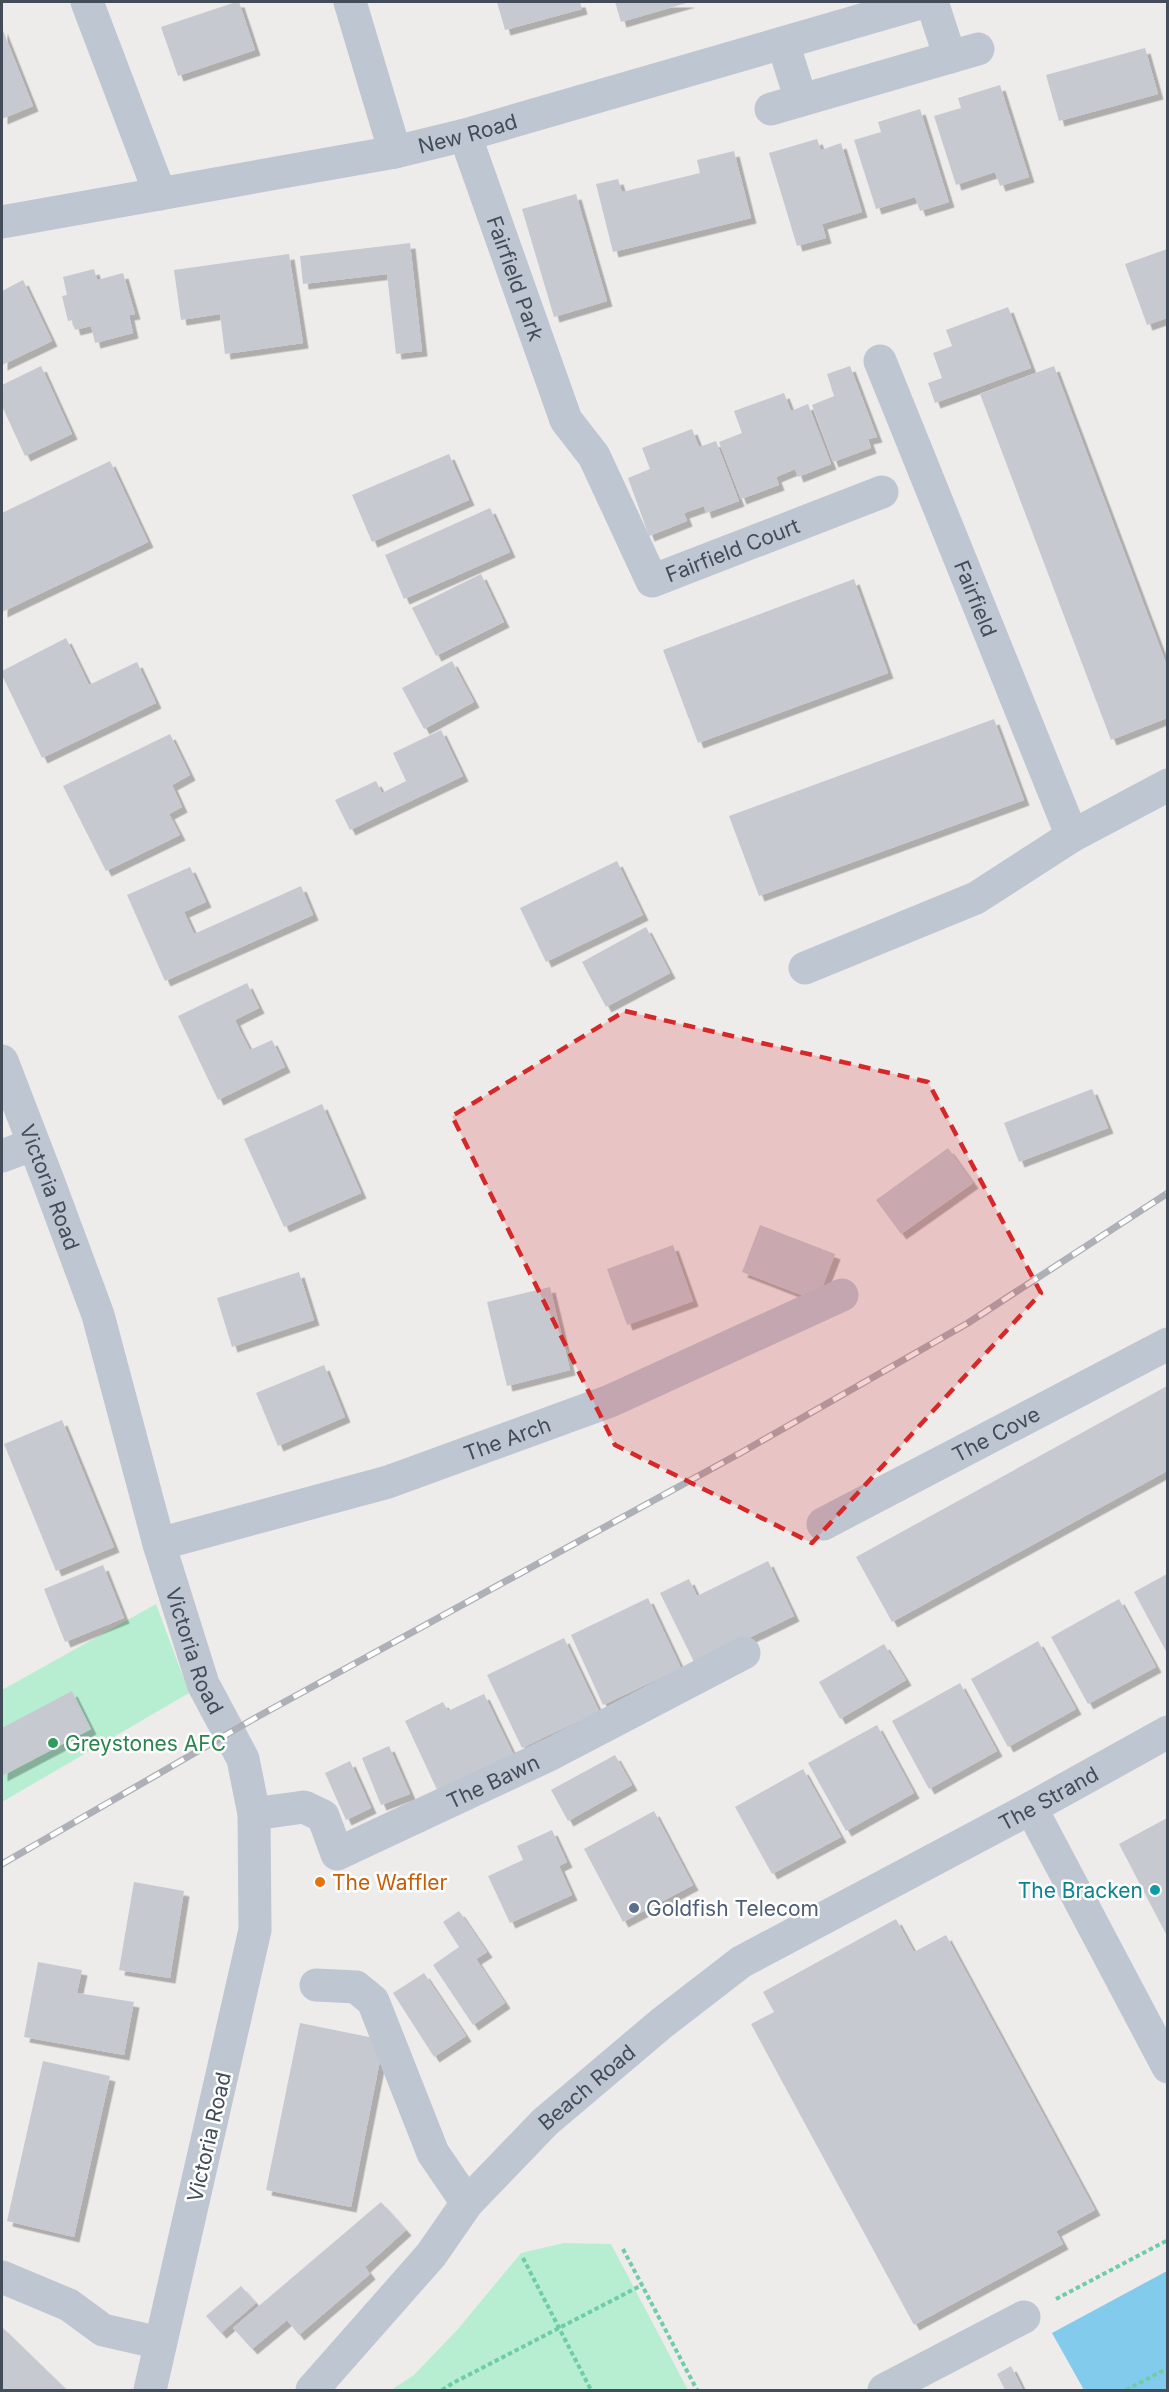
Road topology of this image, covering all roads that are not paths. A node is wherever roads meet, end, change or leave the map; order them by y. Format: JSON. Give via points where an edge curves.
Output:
{"nodes":[{"id":1,"x":87,"y":2,"type":"edge"},
{"id":2,"x":351,"y":2,"type":"edge"},
{"id":3,"x":924,"y":2,"type":"edge"},
{"id":4,"x":932,"y":2,"type":"edge"},
{"id":5,"x":783,"y":43,"type":"junction"},
{"id":6,"x":465,"y":135,"type":"junction"},
{"id":7,"x":395,"y":152,"type":"junction"},
{"id":8,"x":160,"y":194,"type":"junction"},
{"id":9,"x":2,"y":222,"type":"edge"},
{"id":10,"x":880,"y":361,"type":"dead end"},
{"id":11,"x":566,"y":420,"type":"joint"},
{"id":12,"x":882,"y":492,"type":"dead end"},
{"id":13,"x":1167,"y":785,"type":"edge"},
{"id":14,"x":1072,"y":836,"type":"junction"},
{"id":15,"x":805,"y":968,"type":"dead end"},
{"id":16,"x":2,"y":1061,"type":"edge"},
{"id":17,"x":34,"y":1144,"type":"junction"},
{"id":18,"x":2,"y":1156,"type":"edge"},
{"id":19,"x":842,"y":1295,"type":"dead end"},
{"id":20,"x":1167,"y":1344,"type":"edge"},
{"id":21,"x":823,"y":1524,"type":"dead end"},
{"id":22,"x":159,"y":1544,"type":"junction"},
{"id":23,"x":744,"y":1653,"type":"dead end"},
{"id":24,"x":1167,"y":1732,"type":"edge"},
{"id":25,"x":1031,"y":1808,"type":"junction"},
{"id":26,"x":254,"y":1814,"type":"junction"},
{"id":27,"x":929,"y":1864,"type":"joint"},
{"id":28,"x":316,"y":1985,"type":"dead end"},
{"id":29,"x":1167,"y":2067,"type":"edge"},
{"id":30,"x":467,"y":2203,"type":"junction"},
{"id":31,"x":2,"y":2277,"type":"edge"},
{"id":32,"x":1024,"y":2317,"type":"road end"},
{"id":33,"x":160,"y":2343,"type":"junction"},
{"id":34,"x":150,"y":2391,"type":"edge"},
{"id":35,"x":312,"y":2391,"type":"edge"},
{"id":36,"x":884,"y":2391,"type":"edge"}],
"edges":[{"from":1,"to":8,"type":"street"},
{"from":2,"to":7,"type":"street"},
{"from":3,"to":5,"type":"street","name":"New Road"},
{"from":4,"to":5,"type":"street","via":[[964,53],[786,104]]},
{"from":5,"to":6,"type":"street","name":"New Road"},
{"from":6,"to":7,"type":"street","name":"New Road"},
{"from":6,"to":11,"type":"street","name":"Fairfield Park"},
{"from":7,"to":8,"type":"street","name":"New Road"},
{"from":8,"to":9,"type":"street","name":"New Road"},
{"from":10,"to":14,"type":"street","name":"Fairfield"},
{"from":11,"to":12,"type":"street","name":"Fairfield Court","via":[[594,456],[652,581]]},
{"from":13,"to":14,"type":"street"},
{"from":14,"to":15,"type":"street","via":[[976,898]]},
{"from":16,"to":17,"type":"street","name":"Victoria Road"},
{"from":17,"to":18,"type":"street"},
{"from":17,"to":22,"type":"street","name":"Victoria Road","via":[[106,1342]]},
{"from":19,"to":22,"type":"street","name":"The Arch","via":[[610,1401],[433,1466],[388,1482]]},
{"from":20,"to":21,"type":"street","name":"The Cove"},
{"from":22,"to":26,"type":"street","name":"Victoria Road","via":[[203,1684],[243,1759]]},
{"from":23,"to":26,"type":"street","name":"The Bawn","via":[[551,1754],[337,1854],[323,1816],[304,1807]]},
{"from":24,"to":25,"type":"street","name":"The Strand"},
{"from":25,"to":27,"type":"street","name":"The Strand"},
{"from":25,"to":29,"type":"street"},
{"from":26,"to":33,"type":"street","name":"Victoria Road","via":[[255,1930]]},
{"from":27,"to":30,"type":"street","name":"Beach Road","via":[[741,1962],[545,2122]]},
{"from":28,"to":30,"type":"street","via":[[356,1987],[373,2001],[433,2153]]},
{"from":30,"to":35,"type":"street","name":"Beach Road","via":[[431,2255]]},
{"from":31,"to":33,"type":"street","via":[[69,2305],[104,2330]]},
{"from":32,"to":36,"type":"street"},
{"from":33,"to":34,"type":"street","name":"Victoria Road"}]}
